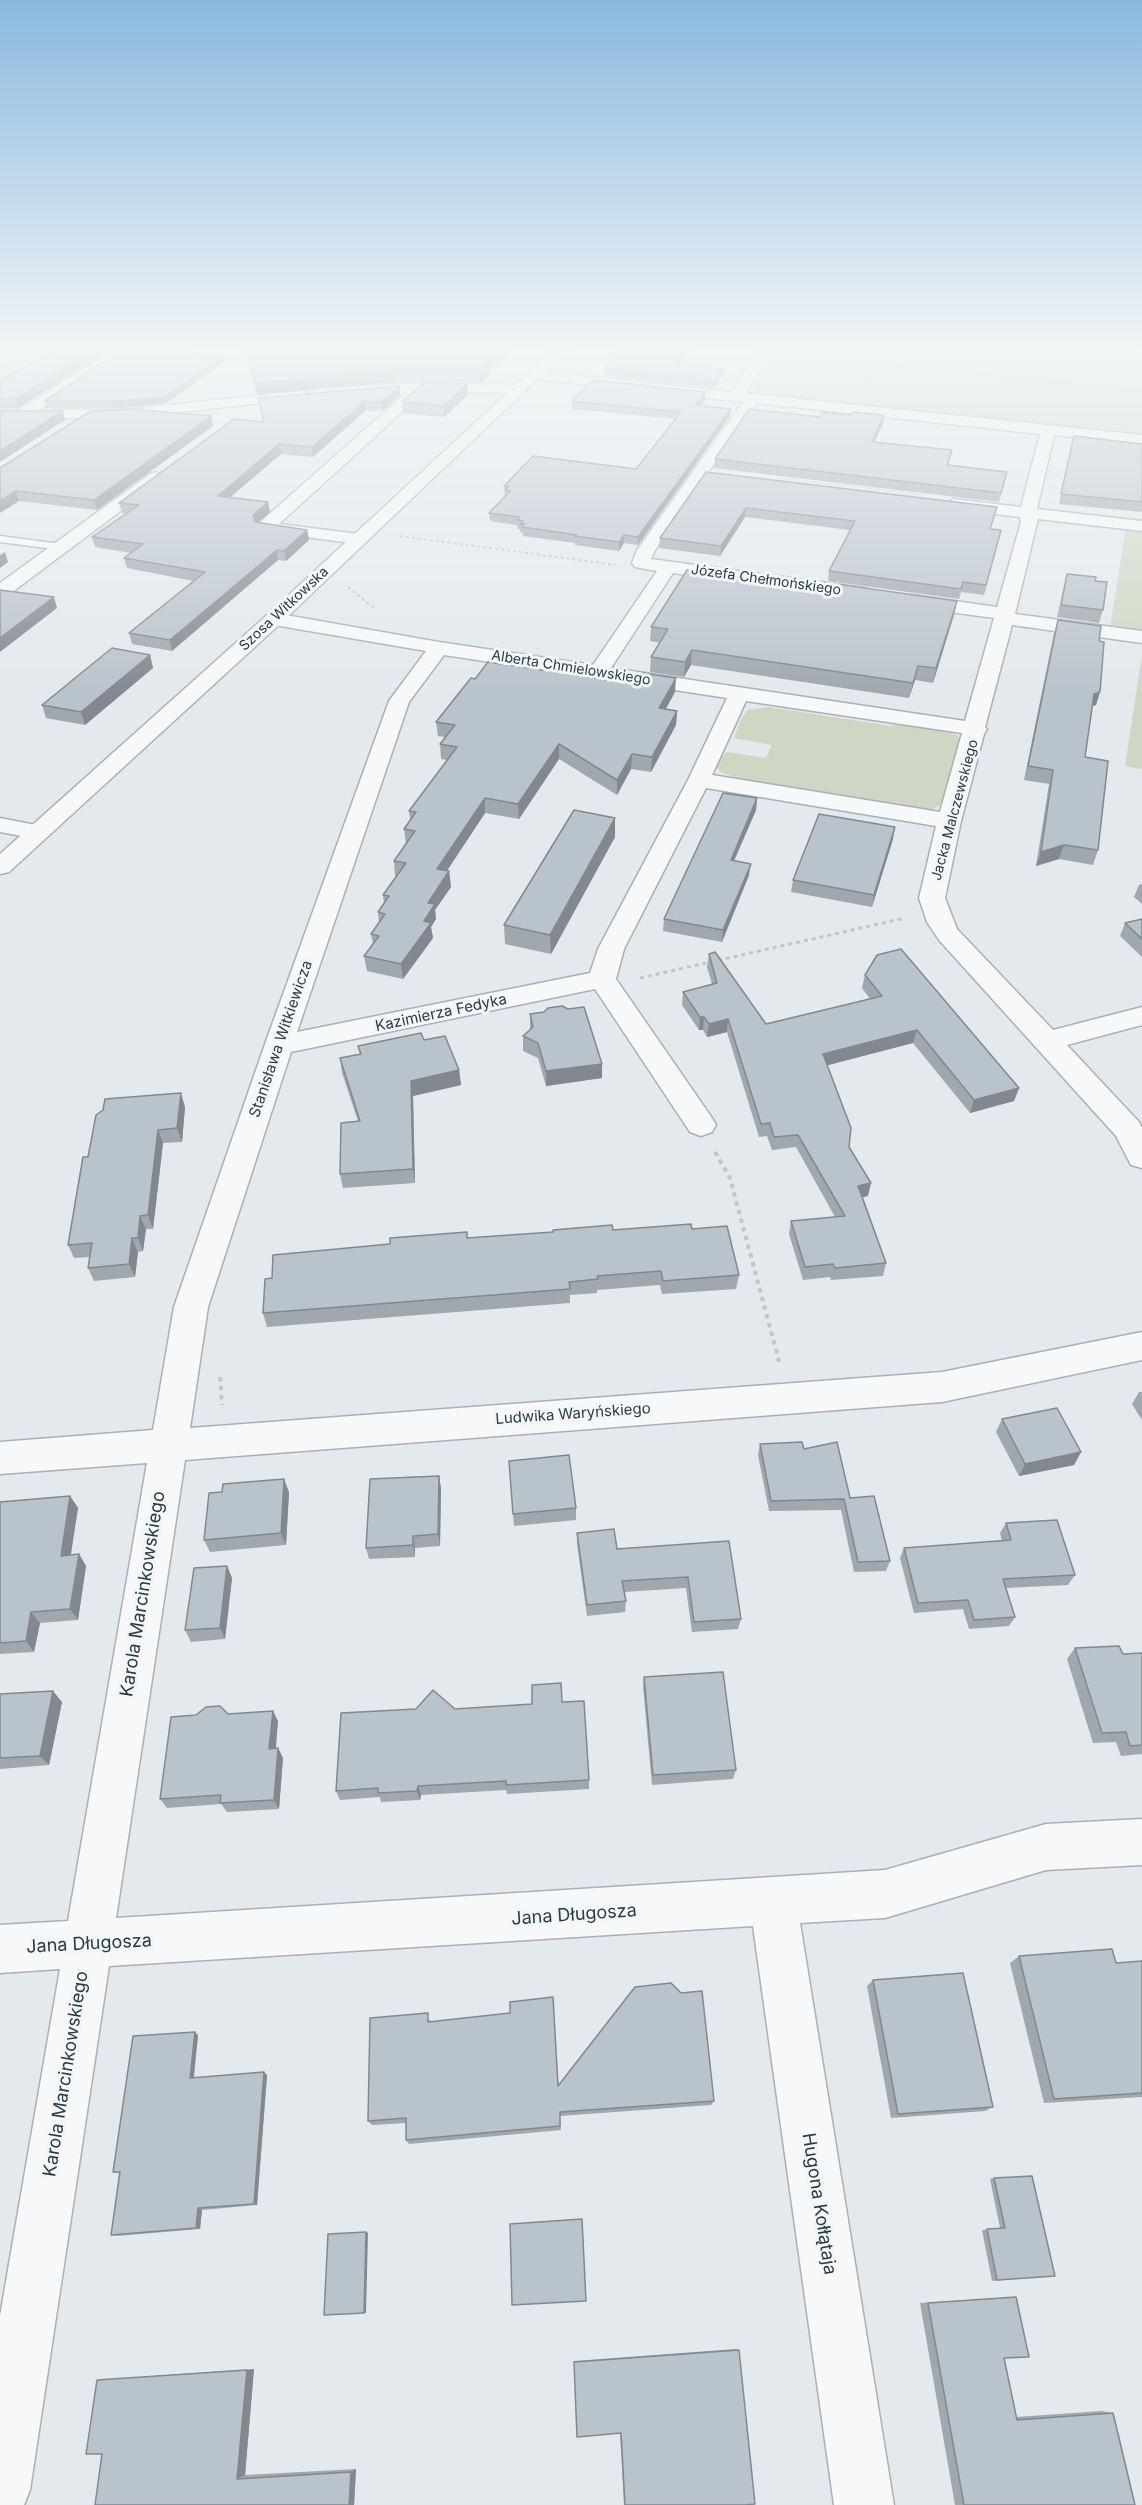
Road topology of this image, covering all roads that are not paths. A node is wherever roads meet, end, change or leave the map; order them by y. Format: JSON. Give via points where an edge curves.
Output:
{"nodes":[{"id":1,"x":172,"y":465,"type":"edge"},
{"id":2,"x":334,"y":465,"type":"edge"},
{"id":3,"x":439,"y":465,"type":"edge"},
{"id":4,"x":712,"y":465,"type":"edge"},
{"id":5,"x":1040,"y":465,"type":"edge"},
{"id":6,"x":935,"y":502,"type":"edge"},
{"id":7,"x":1028,"y":513,"type":"junction"},
{"id":8,"x":1142,"y":526,"type":"edge"},
{"id":9,"x":363,"y":536,"type":"junction"},
{"id":10,"x":0,"y":539,"type":"edge"},
{"id":11,"x":61,"y":547,"type":"junction"},
{"id":12,"x":668,"y":567,"type":"junction"},
{"id":13,"x":0,"y":592,"type":"edge"},
{"id":14,"x":1005,"y":616,"type":"junction"},
{"id":15,"x":274,"y":619,"type":"junction"},
{"id":16,"x":1142,"y":637,"type":"edge"},
{"id":17,"x":439,"y":648,"type":"junction"},
{"id":18,"x":598,"y":672,"type":"junction"},
{"id":19,"x":739,"y":694,"type":"junction"},
{"id":20,"x":976,"y":729,"type":"junction"},
{"id":21,"x":699,"y":780,"type":"junction"},
{"id":22,"x":950,"y":821,"type":"junction"},
{"id":23,"x":0,"y":825,"type":"edge"},
{"id":24,"x":38,"y":832,"type":"junction"},
{"id":25,"x":0,"y":867,"type":"edge"},
{"id":26,"x":602,"y":979,"type":"junction"},
{"id":27,"x":1142,"y":1016,"type":"edge"},
{"id":28,"x":1048,"y":1041,"type":"junction"},
{"id":29,"x":279,"y":1044,"type":"junction"},
{"id":30,"x":701,"y":1125,"type":"road end"},
{"id":31,"x":1142,"y":1157,"type":"edge"},
{"id":32,"x":1142,"y":1346,"type":"edge"},
{"id":33,"x":168,"y":1446,"type":"junction"},
{"id":34,"x":0,"y":1458,"type":"edge"},
{"id":35,"x":1142,"y":1842,"type":"edge"},
{"id":36,"x":773,"y":1903,"type":"junction"},
{"id":37,"x":86,"y":1944,"type":"junction"},
{"id":38,"x":0,"y":1949,"type":"edge"},
{"id":39,"x":0,"y":2490,"type":"edge"},
{"id":40,"x":864,"y":2505,"type":"edge"}],
"edges":[{"from":1,"to":11,"type":"street"},
{"from":2,"to":9,"type":"street","via":[[265,527]]},
{"from":3,"to":9,"type":"street","name":"Szosa Witkowska"},
{"from":4,"to":12,"type":"street","name":"Józefa Chełmońskiego","via":[[646,550],[641,563]]},
{"from":5,"to":7,"type":"street","name":"Jacka Malczewskiego"},
{"from":6,"to":7,"type":"street"},
{"from":7,"to":8,"type":"street"},
{"from":7,"to":14,"type":"street","name":"Jacka Malczewskiego","via":[[1030,522]]},
{"from":9,"to":15,"type":"street","name":"Szosa Witkowska"},
{"from":10,"to":11,"type":"lane"},
{"from":11,"to":13,"type":"street"},
{"from":12,"to":14,"type":"street","name":"Józefa Chełmońskiego"},
{"from":12,"to":18,"type":"street"},
{"from":14,"to":16,"type":"street","name":"Józefa Chełmońskiego"},
{"from":14,"to":20,"type":"street","name":"Jacka Malczewskiego"},
{"from":15,"to":17,"type":"street","name":"Alberta Chmielowskiego"},
{"from":15,"to":24,"type":"street","name":"Szosa Witkowska"},
{"from":17,"to":18,"type":"street","name":"Alberta Chmielowskiego"},
{"from":17,"to":29,"type":"street","name":"Stanisława Witkiewicza","via":[[399,701]]},
{"from":18,"to":19,"type":"street","name":"Alberta Chmielowskiego"},
{"from":19,"to":20,"type":"street","name":"Alberta Chmielowskiego"},
{"from":19,"to":21,"type":"street"},
{"from":20,"to":22,"type":"street","name":"Jacka Malczewskiego"},
{"from":21,"to":22,"type":"street"},
{"from":21,"to":26,"type":"street","via":[[611,949]]},
{"from":22,"to":28,"type":"street","name":"Jacka Malczewskiego","via":[[932,898],[935,911],[948,934]]},
{"from":23,"to":24,"type":"street"},
{"from":24,"to":25,"type":"street","name":"Szosa Witkowska"},
{"from":26,"to":29,"type":"street","name":"Kazimierza Fedyka"},
{"from":26,"to":30,"type":"street"},
{"from":27,"to":28,"type":"street"},
{"from":28,"to":31,"type":"street","via":[[1128,1130]]},
{"from":29,"to":33,"type":"street","name":"Stanisława Witkiewicza","via":[[191,1307]]},
{"from":32,"to":33,"type":"street","name":"Ludwika Waryńskiego","via":[[942,1387]]},
{"from":33,"to":34,"type":"street","name":"Ludwika Waryńskiego"},
{"from":33,"to":37,"type":"street","name":"Karola Marcinkowskiego"},
{"from":35,"to":36,"type":"street","name":"Jana Długosza","via":[[1046,1847],[885,1894]]},
{"from":36,"to":37,"type":"street","name":"Jana Długosza"},
{"from":36,"to":40,"type":"street","name":"Hugona Kołłątaja"},
{"from":37,"to":38,"type":"street","name":"Jana Długosza"},
{"from":37,"to":39,"type":"street","name":"Karola Marcinkowskiego"}]}
